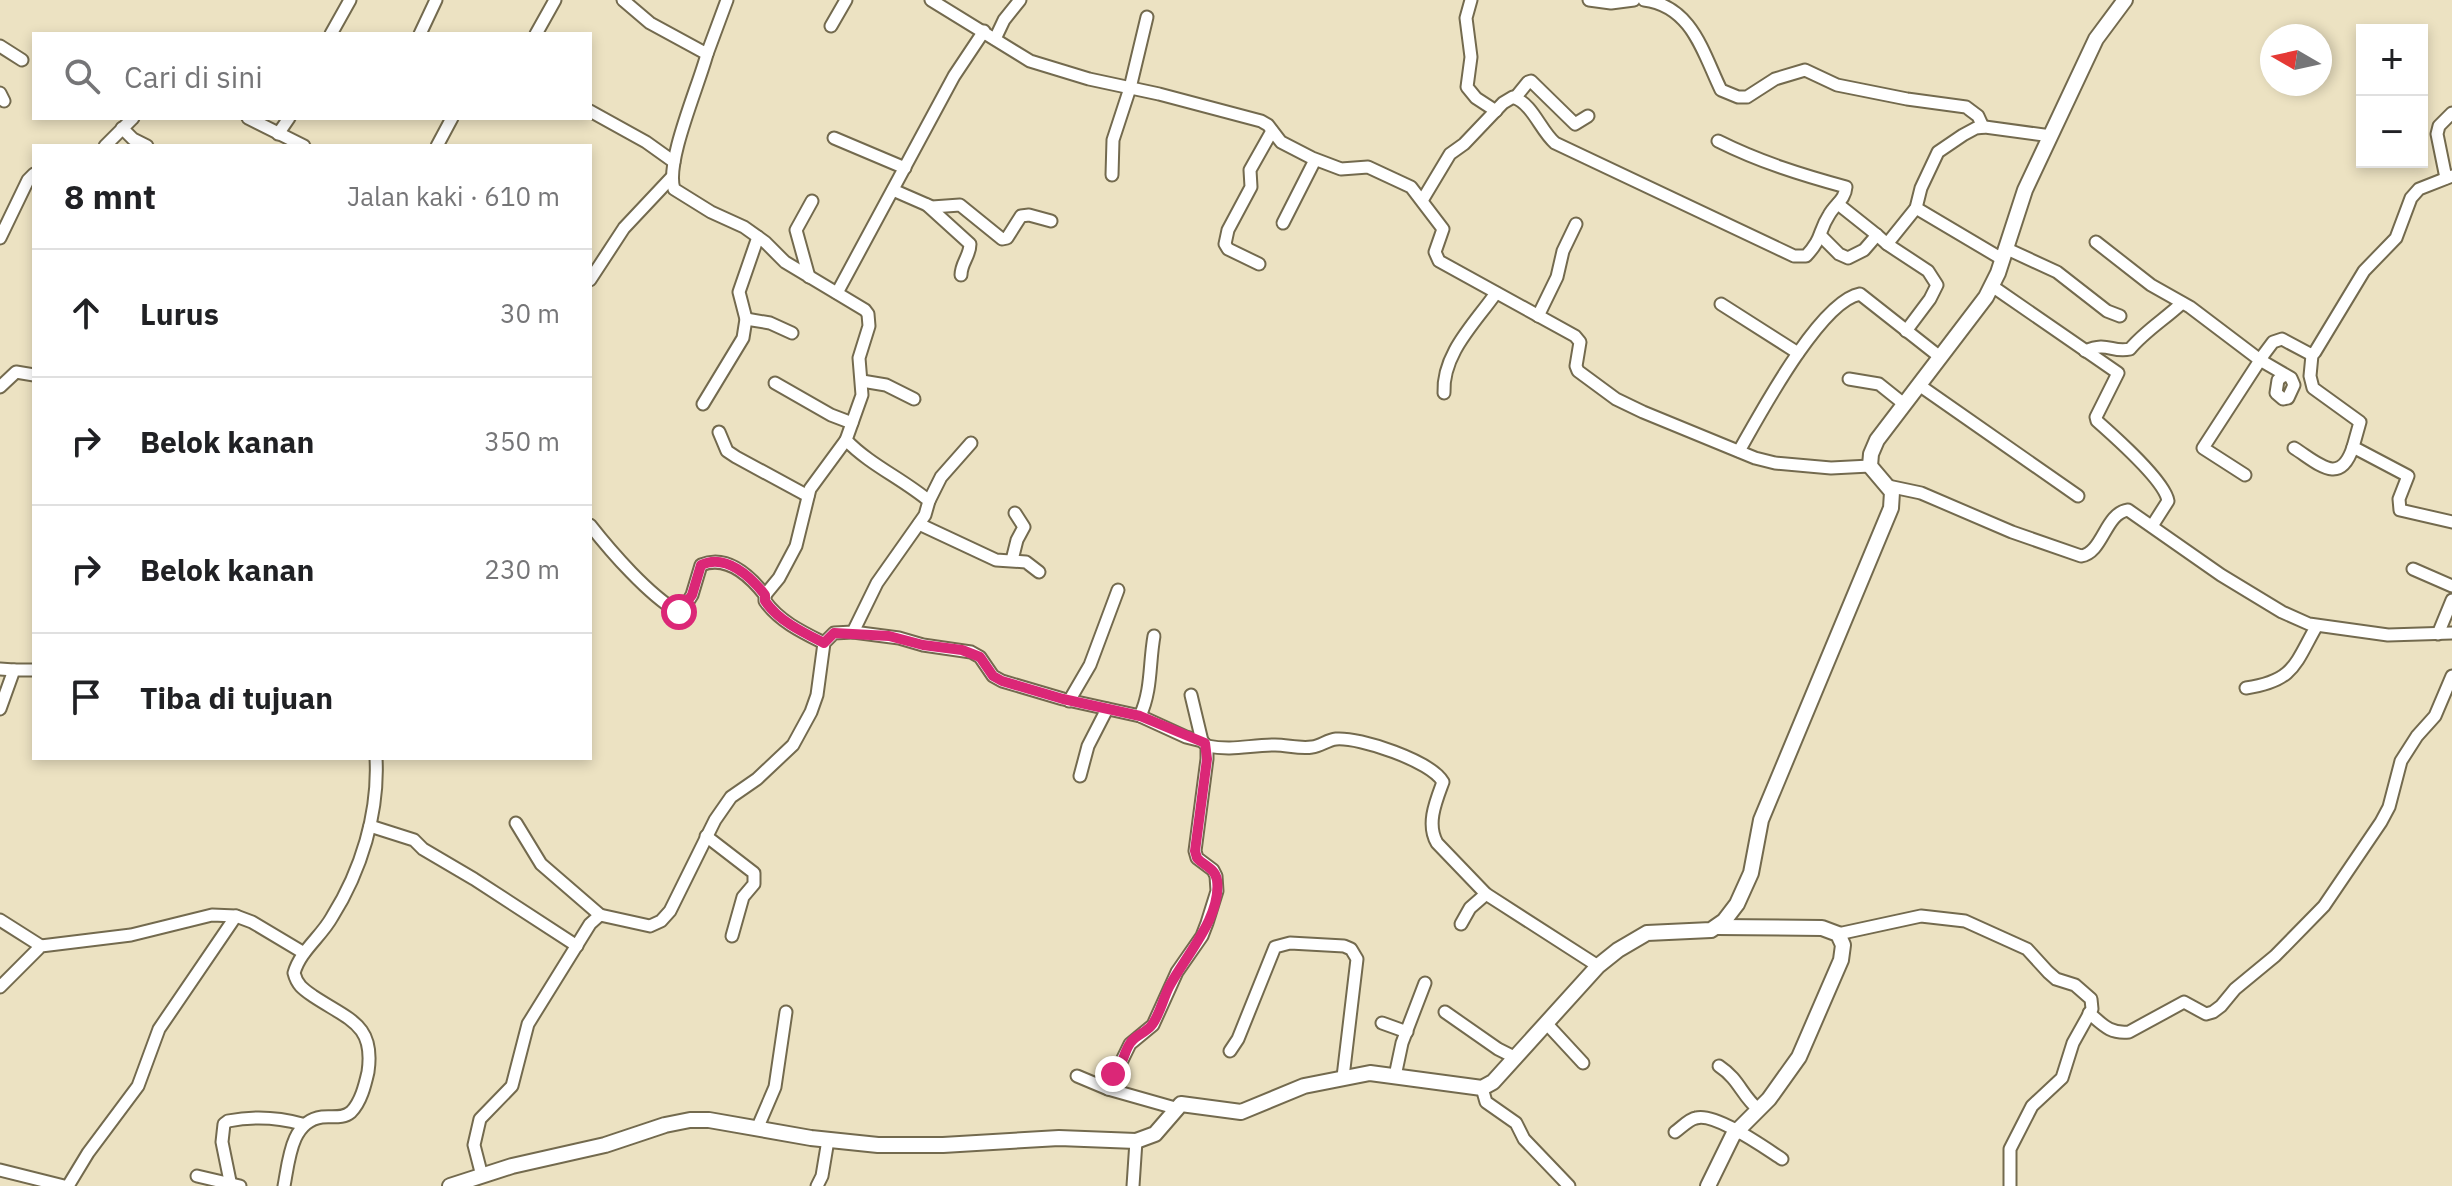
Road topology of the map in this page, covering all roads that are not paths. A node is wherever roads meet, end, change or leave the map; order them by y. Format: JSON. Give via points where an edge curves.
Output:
{"nodes":[{"id":1,"x":350,"y":0,"type":"edge"},
{"id":2,"x":436,"y":0,"type":"edge"},
{"id":3,"x":623,"y":0,"type":"edge"},
{"id":4,"x":727,"y":0,"type":"edge"},
{"id":5,"x":846,"y":0,"type":"edge"},
{"id":6,"x":931,"y":0,"type":"edge"},
{"id":7,"x":1020,"y":0,"type":"edge"},
{"id":8,"x":1471,"y":0,"type":"edge"},
{"id":9,"x":1589,"y":0,"type":"edge"},
{"id":10,"x":1634,"y":0,"type":"edge"},
{"id":11,"x":1644,"y":0,"type":"edge"},
{"id":12,"x":2125,"y":0,"type":"edge"},
{"id":13,"x":551,"y":1,"type":"edge"},
{"id":14,"x":1147,"y":17,"type":"dead end"},
{"id":15,"x":831,"y":26,"type":"dead end"},
{"id":16,"x":984,"y":31,"type":"junction"},
{"id":17,"x":338,"y":32,"type":"edge"},
{"id":18,"x":421,"y":32,"type":"edge"},
{"id":19,"x":537,"y":32,"type":"edge"},
{"id":20,"x":995,"y":39,"type":"junction"},
{"id":21,"x":0,"y":46,"type":"edge"},
{"id":22,"x":707,"y":54,"type":"junction"},
{"id":23,"x":22,"y":60,"type":"dead end"},
{"id":24,"x":1130,"y":88,"type":"junction"},
{"id":25,"x":1515,"y":98,"type":"junction"},
{"id":26,"x":1496,"y":111,"type":"junction"},
{"id":27,"x":592,"y":112,"type":"edge"},
{"id":28,"x":2452,"y":113,"type":"edge"},
{"id":29,"x":1588,"y":116,"type":"dead end"},
{"id":30,"x":131,"y":120,"type":"edge"},
{"id":31,"x":252,"y":120,"type":"edge"},
{"id":32,"x":288,"y":120,"type":"edge"},
{"id":33,"x":451,"y":120,"type":"edge"},
{"id":34,"x":1983,"y":127,"type":"junction"},
{"id":35,"x":122,"y":128,"type":"junction"},
{"id":36,"x":1272,"y":131,"type":"junction"},
{"id":37,"x":278,"y":134,"type":"junction"},
{"id":38,"x":2051,"y":136,"type":"junction"},
{"id":39,"x":834,"y":138,"type":"dead end"},
{"id":40,"x":1718,"y":141,"type":"dead end"},
{"id":41,"x":107,"y":144,"type":"edge"},
{"id":42,"x":143,"y":144,"type":"edge"},
{"id":43,"x":300,"y":144,"type":"edge"},
{"id":44,"x":438,"y":144,"type":"edge"},
{"id":45,"x":1315,"y":160,"type":"junction"},
{"id":46,"x":674,"y":162,"type":"junction"},
{"id":47,"x":905,"y":168,"type":"junction"},
{"id":48,"x":1112,"y":175,"type":"dead end"},
{"id":49,"x":32,"y":177,"type":"edge"},
{"id":50,"x":2449,"y":177,"type":"edge"},
{"id":51,"x":671,"y":178,"type":"junction"},
{"id":52,"x":893,"y":190,"type":"junction"},
{"id":53,"x":1423,"y":199,"type":"junction"},
{"id":54,"x":812,"y":201,"type":"dead end"},
{"id":55,"x":1838,"y":204,"type":"junction"},
{"id":56,"x":927,"y":205,"type":"junction"},
{"id":57,"x":1916,"y":208,"type":"junction"},
{"id":58,"x":1051,"y":221,"type":"dead end"},
{"id":59,"x":1283,"y":223,"type":"dead end"},
{"id":60,"x":1576,"y":224,"type":"dead end"},
{"id":61,"x":1877,"y":235,"type":"junction"},
{"id":62,"x":758,"y":237,"type":"junction"},
{"id":63,"x":1822,"y":237,"type":"junction"},
{"id":64,"x":0,"y":238,"type":"edge"},
{"id":65,"x":2096,"y":242,"type":"dead end"},
{"id":66,"x":1887,"y":244,"type":"junction"},
{"id":67,"x":2004,"y":253,"type":"junction"},
{"id":68,"x":1259,"y":264,"type":"dead end"},
{"id":69,"x":961,"y":275,"type":"dead end"},
{"id":70,"x":592,"y":277,"type":"edge"},
{"id":71,"x":809,"y":277,"type":"junction"},
{"id":72,"x":1992,"y":286,"type":"junction"},
{"id":73,"x":837,"y":293,"type":"junction"},
{"id":74,"x":1496,"y":293,"type":"junction"},
{"id":75,"x":2182,"y":303,"type":"junction"},
{"id":76,"x":1721,"y":304,"type":"dead end"},
{"id":77,"x":1538,"y":316,"type":"junction"},
{"id":78,"x":2120,"y":316,"type":"dead end"},
{"id":79,"x":746,"y":319,"type":"junction"},
{"id":80,"x":1906,"y":331,"type":"junction"},
{"id":81,"x":792,"y":333,"type":"dead end"},
{"id":82,"x":2085,"y":351,"type":"junction"},
{"id":83,"x":1798,"y":353,"type":"junction"},
{"id":84,"x":2312,"y":355,"type":"junction"},
{"id":85,"x":1940,"y":357,"type":"junction"},
{"id":86,"x":2260,"y":360,"type":"junction"},
{"id":87,"x":32,"y":375,"type":"edge"},
{"id":88,"x":2284,"y":375,"type":"dead end"},
{"id":89,"x":1849,"y":379,"type":"dead end"},
{"id":90,"x":862,"y":381,"type":"junction"},
{"id":91,"x":775,"y":383,"type":"dead end"},
{"id":92,"x":1919,"y":385,"type":"junction"},
{"id":93,"x":0,"y":387,"type":"edge"},
{"id":94,"x":1444,"y":393,"type":"dead end"},
{"id":95,"x":914,"y":399,"type":"dead end"},
{"id":96,"x":703,"y":404,"type":"dead end"},
{"id":97,"x":1904,"y":404,"type":"junction"},
{"id":98,"x":852,"y":423,"type":"junction"},
{"id":99,"x":719,"y":432,"type":"dead end"},
{"id":100,"x":846,"y":440,"type":"junction"},
{"id":101,"x":971,"y":443,"type":"dead end"},
{"id":102,"x":2353,"y":447,"type":"junction"},
{"id":103,"x":2294,"y":448,"type":"dead end"},
{"id":104,"x":1739,"y":451,"type":"junction"},
{"id":105,"x":1870,"y":466,"type":"junction"},
{"id":106,"x":2245,"y":475,"type":"dead end"},
{"id":107,"x":1888,"y":486,"type":"junction"},
{"id":108,"x":808,"y":496,"type":"junction"},
{"id":109,"x":2078,"y":496,"type":"dead end"},
{"id":110,"x":929,"y":501,"type":"junction"},
{"id":111,"x":1015,"y":513,"type":"dead end"},
{"id":112,"x":2452,"y":522,"type":"edge"},
{"id":113,"x":919,"y":524,"type":"junction"},
{"id":114,"x":2152,"y":526,"type":"junction"},
{"id":115,"x":592,"y":528,"type":"edge"},
{"id":116,"x":1012,"y":560,"type":"junction"},
{"id":117,"x":2413,"y":569,"type":"dead end"},
{"id":118,"x":1039,"y":572,"type":"dead end"},
{"id":119,"x":2452,"y":586,"type":"edge"},
{"id":120,"x":1118,"y":590,"type":"dead end"},
{"id":121,"x":765,"y":595,"type":"junction"},
{"id":122,"x":2452,"y":600,"type":"edge"},
{"id":123,"x":2316,"y":627,"type":"junction"},
{"id":124,"x":853,"y":632,"type":"junction"},
{"id":125,"x":2452,"y":633,"type":"edge"},
{"id":126,"x":2438,"y":634,"type":"junction"},
{"id":127,"x":1154,"y":636,"type":"dead end"},
{"id":128,"x":824,"y":643,"type":"junction"},
{"id":129,"x":0,"y":669,"type":"edge"},
{"id":130,"x":14,"y":670,"type":"junction"},
{"id":131,"x":32,"y":670,"type":"edge"},
{"id":132,"x":2452,"y":676,"type":"edge"},
{"id":133,"x":2246,"y":688,"type":"dead end"},
{"id":134,"x":1191,"y":695,"type":"dead end"},
{"id":135,"x":1069,"y":701,"type":"junction"},
{"id":136,"x":0,"y":709,"type":"edge"},
{"id":137,"x":1107,"y":709,"type":"junction"},
{"id":138,"x":1140,"y":716,"type":"junction"},
{"id":139,"x":1204,"y":743,"type":"junction"},
{"id":140,"x":376,"y":760,"type":"edge"},
{"id":141,"x":1080,"y":776,"type":"dead end"},
{"id":142,"x":516,"y":823,"type":"dead end"},
{"id":143,"x":370,"y":826,"type":"junction"},
{"id":144,"x":706,"y":836,"type":"junction"},
{"id":145,"x":1486,"y":894,"type":"junction"},
{"id":146,"x":600,"y":915,"type":"junction"},
{"id":147,"x":236,"y":916,"type":"junction"},
{"id":148,"x":0,"y":920,"type":"edge"},
{"id":149,"x":1461,"y":924,"type":"dead end"},
{"id":150,"x":1718,"y":927,"type":"junction"},
{"id":151,"x":1838,"y":934,"type":"junction"},
{"id":152,"x":732,"y":936,"type":"dead end"},
{"id":153,"x":41,"y":946,"type":"junction"},
{"id":154,"x":577,"y":946,"type":"junction"},
{"id":155,"x":304,"y":953,"type":"junction"},
{"id":156,"x":1598,"y":966,"type":"junction"},
{"id":157,"x":1425,"y":983,"type":"dead end"},
{"id":158,"x":0,"y":987,"type":"edge"},
{"id":159,"x":786,"y":1012,"type":"dead end"},
{"id":160,"x":1445,"y":1012,"type":"dead end"},
{"id":161,"x":2089,"y":1013,"type":"junction"},
{"id":162,"x":1382,"y":1023,"type":"dead end"},
{"id":163,"x":1546,"y":1023,"type":"junction"},
{"id":164,"x":1407,"y":1032,"type":"junction"},
{"id":165,"x":1230,"y":1051,"type":"dead end"},
{"id":166,"x":1516,"y":1058,"type":"junction"},
{"id":167,"x":1583,"y":1063,"type":"dead end"},
{"id":168,"x":1719,"y":1066,"type":"dead end"},
{"id":169,"x":1077,"y":1076,"type":"dead end"},
{"id":170,"x":1395,"y":1076,"type":"junction"},
{"id":171,"x":1343,"y":1077,"type":"junction"},
{"id":172,"x":1482,"y":1088,"type":"junction"},
{"id":173,"x":1108,"y":1089,"type":"junction"},
{"id":174,"x":1175,"y":1108,"type":"junction"},
{"id":175,"x":1759,"y":1110,"type":"junction"},
{"id":176,"x":302,"y":1124,"type":"junction"},
{"id":177,"x":757,"y":1129,"type":"junction"},
{"id":178,"x":1737,"y":1130,"type":"junction"},
{"id":179,"x":1675,"y":1132,"type":"dead end"},
{"id":180,"x":828,"y":1140,"type":"junction"},
{"id":181,"x":1136,"y":1141,"type":"junction"},
{"id":182,"x":1782,"y":1159,"type":"dead end"},
{"id":183,"x":0,"y":1170,"type":"edge"},
{"id":184,"x":197,"y":1176,"type":"dead end"},
{"id":185,"x":482,"y":1176,"type":"junction"},
{"id":186,"x":234,"y":1185,"type":"edge"},
{"id":187,"x":66,"y":1186,"type":"edge"},
{"id":188,"x":284,"y":1186,"type":"edge"},
{"id":189,"x":450,"y":1186,"type":"edge"},
{"id":190,"x":817,"y":1186,"type":"edge"},
{"id":191,"x":1133,"y":1186,"type":"edge"},
{"id":192,"x":1569,"y":1186,"type":"edge"},
{"id":193,"x":1708,"y":1186,"type":"edge"},
{"id":194,"x":2010,"y":1186,"type":"edge"}],
"edges":[{"from":1,"to":17,"type":"street"},
{"from":2,"to":18,"type":"street"},
{"from":3,"to":22,"type":"street","via":[[650,23]]},
{"from":4,"to":22,"type":"street"},
{"from":5,"to":15,"type":"street"},
{"from":6,"to":16,"type":"street"},
{"from":7,"to":20,"type":"street"},
{"from":8,"to":26,"type":"street","via":[[1466,18],[1471,57],[1467,87]]},
{"from":9,"to":10,"type":"street"},
{"from":11,"to":34,"type":"street","via":[[1680,16],[1698,37],[1721,90],[1738,97],[1805,70],[1837,85],[1966,107]]},
{"from":12,"to":38,"type":"street","via":[[2096,39]]},
{"from":13,"to":19,"type":"street"},
{"from":14,"to":24,"type":"street"},
{"from":16,"to":20,"type":"street"},
{"from":16,"to":47,"type":"street"},
{"from":20,"to":24,"type":"street","via":[[1030,61]]},
{"from":21,"to":23,"type":"street"},
{"from":22,"to":46,"type":"street"},
{"from":24,"to":36,"type":"street","via":[[1261,121]]},
{"from":24,"to":48,"type":"street","via":[[1113,140]]},
{"from":25,"to":26,"type":"street"},
{"from":25,"to":29,"type":"street","via":[[1531,81],[1575,124]]},
{"from":25,"to":63,"type":"street","via":[[1555,143],[1794,256],[1806,256]]},
{"from":26,"to":53,"type":"street","via":[[1450,154]]},
{"from":27,"to":46,"type":"street"},
{"from":28,"to":50,"type":"street","via":[[2437,134]]},
{"from":30,"to":35,"type":"street"},
{"from":31,"to":37,"type":"street"},
{"from":32,"to":37,"type":"street"},
{"from":33,"to":44,"type":"street"},
{"from":34,"to":38,"type":"street"},
{"from":34,"to":57,"type":"street","via":[[1938,152]]},
{"from":35,"to":41,"type":"street"},
{"from":35,"to":42,"type":"street"},
{"from":36,"to":45,"type":"street","via":[[1281,142]]},
{"from":36,"to":68,"type":"street","via":[[1250,170],[1251,187],[1225,244]]},
{"from":37,"to":43,"type":"street"},
{"from":38,"to":67,"type":"street","via":[[2021,198]]},
{"from":39,"to":47,"type":"street"},
{"from":40,"to":55,"type":"street","via":[[1792,173],[1844,185],[1845,196]]},
{"from":45,"to":53,"type":"street","via":[[1341,169],[1368,167],[1406,184]]},
{"from":45,"to":59,"type":"street"},
{"from":46,"to":51,"type":"street"},
{"from":47,"to":52,"type":"street"},
{"from":49,"to":64,"type":"street"},
{"from":50,"to":84,"type":"street","via":[[2419,189],[2411,198],[2396,238],[2364,271]]},
{"from":51,"to":62,"type":"street","via":[[680,194]]},
{"from":51,"to":70,"type":"street","via":[[624,228]]},
{"from":52,"to":56,"type":"street"},
{"from":52,"to":73,"type":"street"},
{"from":53,"to":74,"type":"street","via":[[1443,229],[1435,252],[1439,261]]},
{"from":54,"to":71,"type":"street","via":[[796,230]]},
{"from":55,"to":61,"type":"street"},
{"from":55,"to":63,"type":"street"},
{"from":56,"to":58,"type":"street","via":[[960,205],[1002,239],[1021,216]]},
{"from":56,"to":69,"type":"street","via":[[970,244]]},
{"from":57,"to":66,"type":"street"},
{"from":57,"to":67,"type":"street"},
{"from":60,"to":77,"type":"street"},
{"from":61,"to":63,"type":"street","via":[[1848,258]]},
{"from":61,"to":66,"type":"street"},
{"from":62,"to":71,"type":"street"},
{"from":62,"to":79,"type":"street","via":[[739,292]]},
{"from":65,"to":75,"type":"street"},
{"from":66,"to":80,"type":"street","via":[[1928,271],[1937,285]]},
{"from":67,"to":72,"type":"street"},
{"from":67,"to":78,"type":"street","via":[[2057,272]]},
{"from":71,"to":73,"type":"street"},
{"from":72,"to":82,"type":"street"},
{"from":72,"to":85,"type":"street"},
{"from":73,"to":90,"type":"street","via":[[868,314],[859,358]]},
{"from":74,"to":77,"type":"street"},
{"from":74,"to":94,"type":"street","via":[[1450,357]]},
{"from":75,"to":82,"type":"street","via":[[2130,349],[2101,345]]},
{"from":75,"to":86,"type":"street"},
{"from":76,"to":83,"type":"street"},
{"from":77,"to":104,"type":"street","via":[[1578,339],[1578,371],[1616,399]]},
{"from":79,"to":81,"type":"street"},
{"from":79,"to":96,"type":"street","via":[[739,348]]},
{"from":80,"to":83,"type":"street","via":[[1857,294],[1829,316]]},
{"from":80,"to":85,"type":"street"},
{"from":82,"to":114,"type":"street","via":[[2118,373],[2097,421],[2168,497]]},
{"from":83,"to":104,"type":"street"},
{"from":84,"to":86,"type":"street","via":[[2282,339],[2273,342]]},
{"from":84,"to":102,"type":"street","via":[[2313,388],[2360,422]]},
{"from":85,"to":92,"type":"street"},
{"from":86,"to":88,"type":"street"},
{"from":86,"to":106,"type":"street","via":[[2203,448]]},
{"from":87,"to":93,"type":"street","via":[[16,372]]},
{"from":89,"to":97,"type":"street","via":[[1879,384]]},
{"from":90,"to":95,"type":"street","via":[[886,385]]},
{"from":90,"to":98,"type":"street"},
{"from":91,"to":98,"type":"street"},
{"from":92,"to":97,"type":"street"},
{"from":92,"to":109,"type":"street"},
{"from":97,"to":105,"type":"street","via":[[1873,448]]},
{"from":98,"to":100,"type":"street"},
{"from":99,"to":108,"type":"street","via":[[727,451]]},
{"from":100,"to":108,"type":"street"},
{"from":100,"to":110,"type":"street"},
{"from":101,"to":110,"type":"street","via":[[941,477]]},
{"from":102,"to":103,"type":"street","via":[[2336,470],[2327,470]]},
{"from":102,"to":112,"type":"street","via":[[2406,473],[2399,504],[2403,512]]},
{"from":104,"to":105,"type":"street","via":[[1775,463]]},
{"from":105,"to":107,"type":"street"},
{"from":107,"to":114,"type":"street","via":[[1921,493],[2081,556],[2090,554],[2122,511]]},
{"from":107,"to":150,"type":"street","via":[[1891,508],[1761,820],[1746,887]]},
{"from":108,"to":121,"type":"street","via":[[796,546]]},
{"from":110,"to":113,"type":"street"},
{"from":111,"to":116,"type":"street","via":[[1024,527]]},
{"from":113,"to":116,"type":"street","via":[[996,560]]},
{"from":113,"to":124,"type":"street","via":[[877,583]]},
{"from":114,"to":123,"type":"street","via":[[2231,582]]},
{"from":115,"to":121,"type":"street","via":[[658,598],[678,612],[692,595],[705,562],[737,567]]},
{"from":116,"to":118,"type":"street"},
{"from":117,"to":119,"type":"street"},
{"from":120,"to":135,"type":"street","via":[[1090,665]]},
{"from":121,"to":128,"type":"street","via":[[778,615]]},
{"from":122,"to":126,"type":"street"},
{"from":123,"to":126,"type":"street"},
{"from":123,"to":133,"type":"street","via":[[2295,667],[2276,680]]},
{"from":124,"to":128,"type":"street","via":[[834,633]]},
{"from":124,"to":135,"type":"street","via":[[971,652],[1002,681]]},
{"from":125,"to":126,"type":"street"},
{"from":127,"to":138,"type":"street","via":[[1151,683]]},
{"from":128,"to":144,"type":"street","via":[[817,695],[793,745],[731,797]]},
{"from":129,"to":130,"type":"street"},
{"from":130,"to":131,"type":"street"},
{"from":130,"to":136,"type":"street"},
{"from":132,"to":161,"type":"street","via":[[2435,716],[2401,761],[2381,822],[2324,906],[2275,956],[2213,1012],[2206,1014],[2184,1002],[2122,1033],[2109,1031]]},
{"from":134,"to":139,"type":"street"},
{"from":135,"to":137,"type":"street"},
{"from":137,"to":138,"type":"street"},
{"from":137,"to":141,"type":"street"},
{"from":138,"to":139,"type":"street"},
{"from":139,"to":145,"type":"street","via":[[1236,750],[1305,748],[1341,739],[1418,761],[1443,782],[1433,811],[1433,838]]},
{"from":139,"to":173,"type":"street","via":[[1195,851],[1216,876],[1212,910],[1153,1025],[1130,1044]]},
{"from":140,"to":143,"type":"street"},
{"from":142,"to":146,"type":"street","via":[[541,864]]},
{"from":143,"to":154,"type":"street","via":[[414,840]]},
{"from":143,"to":155,"type":"street","via":[[333,916]]},
{"from":144,"to":146,"type":"street","via":[[661,921],[650,926]]},
{"from":144,"to":152,"type":"street","via":[[754,873]]},
{"from":145,"to":149,"type":"street"},
{"from":145,"to":156,"type":"street"},
{"from":146,"to":154,"type":"street"},
{"from":147,"to":153,"type":"street","via":[[212,915],[131,935]]},
{"from":147,"to":155,"type":"street"},
{"from":147,"to":187,"type":"street","via":[[159,1029],[138,1086]]},
{"from":148,"to":153,"type":"street"},
{"from":150,"to":151,"type":"street","via":[[1822,928]]},
{"from":150,"to":156,"type":"street","via":[[1647,933]]},
{"from":151,"to":161,"type":"street","via":[[1921,916],[1965,921],[2027,949],[2048,972],[2082,989],[2093,1003]]},
{"from":151,"to":175,"type":"street","via":[[1841,960],[1816,1020],[1789,1074]]},
{"from":153,"to":158,"type":"street"},
{"from":154,"to":185,"type":"street","via":[[528,1024],[512,1086],[480,1119],[474,1145]]},
{"from":155,"to":176,"type":"street","via":[[294,973],[298,984],[360,1027],[371,1051],[366,1082],[352,1111]]},
{"from":156,"to":163,"type":"street"},
{"from":157,"to":164,"type":"street"},
{"from":159,"to":177,"type":"street","via":[[775,1087]]},
{"from":160,"to":166,"type":"street"},
{"from":161,"to":194,"type":"street","via":[[2062,1078],[2032,1106],[2010,1149]]},
{"from":162,"to":164,"type":"street"},
{"from":163,"to":166,"type":"street"},
{"from":163,"to":167,"type":"street"},
{"from":164,"to":170,"type":"street"},
{"from":165,"to":171,"type":"street","via":[[1275,947],[1290,943],[1351,949],[1357,959]]},
{"from":166,"to":172,"type":"street"},
{"from":168,"to":175,"type":"street","via":[[1736,1078]]},
{"from":169,"to":173,"type":"street"},
{"from":170,"to":171,"type":"street"},
{"from":170,"to":172,"type":"street"},
{"from":171,"to":174,"type":"street","via":[[1304,1086],[1241,1112],[1189,1103]]},
{"from":172,"to":192,"type":"street","via":[[1486,1102],[1516,1123],[1524,1139]]},
{"from":173,"to":174,"type":"street"},
{"from":174,"to":181,"type":"street","via":[[1155,1134]]},
{"from":175,"to":178,"type":"street"},
{"from":176,"to":186,"type":"street","via":[[259,1117],[224,1124],[222,1142]]},
{"from":176,"to":188,"type":"street"},
{"from":177,"to":180,"type":"street"},
{"from":177,"to":185,"type":"street","via":[[700,1119],[676,1122]]},
{"from":178,"to":179,"type":"street","via":[[1696,1118]]},
{"from":178,"to":182,"type":"street"},
{"from":178,"to":193,"type":"street"},
{"from":180,"to":181,"type":"street","via":[[878,1145]]},
{"from":180,"to":190,"type":"street"},
{"from":181,"to":191,"type":"street"},
{"from":183,"to":187,"type":"street"},
{"from":184,"to":186,"type":"street"},
{"from":185,"to":189,"type":"street"}]}
